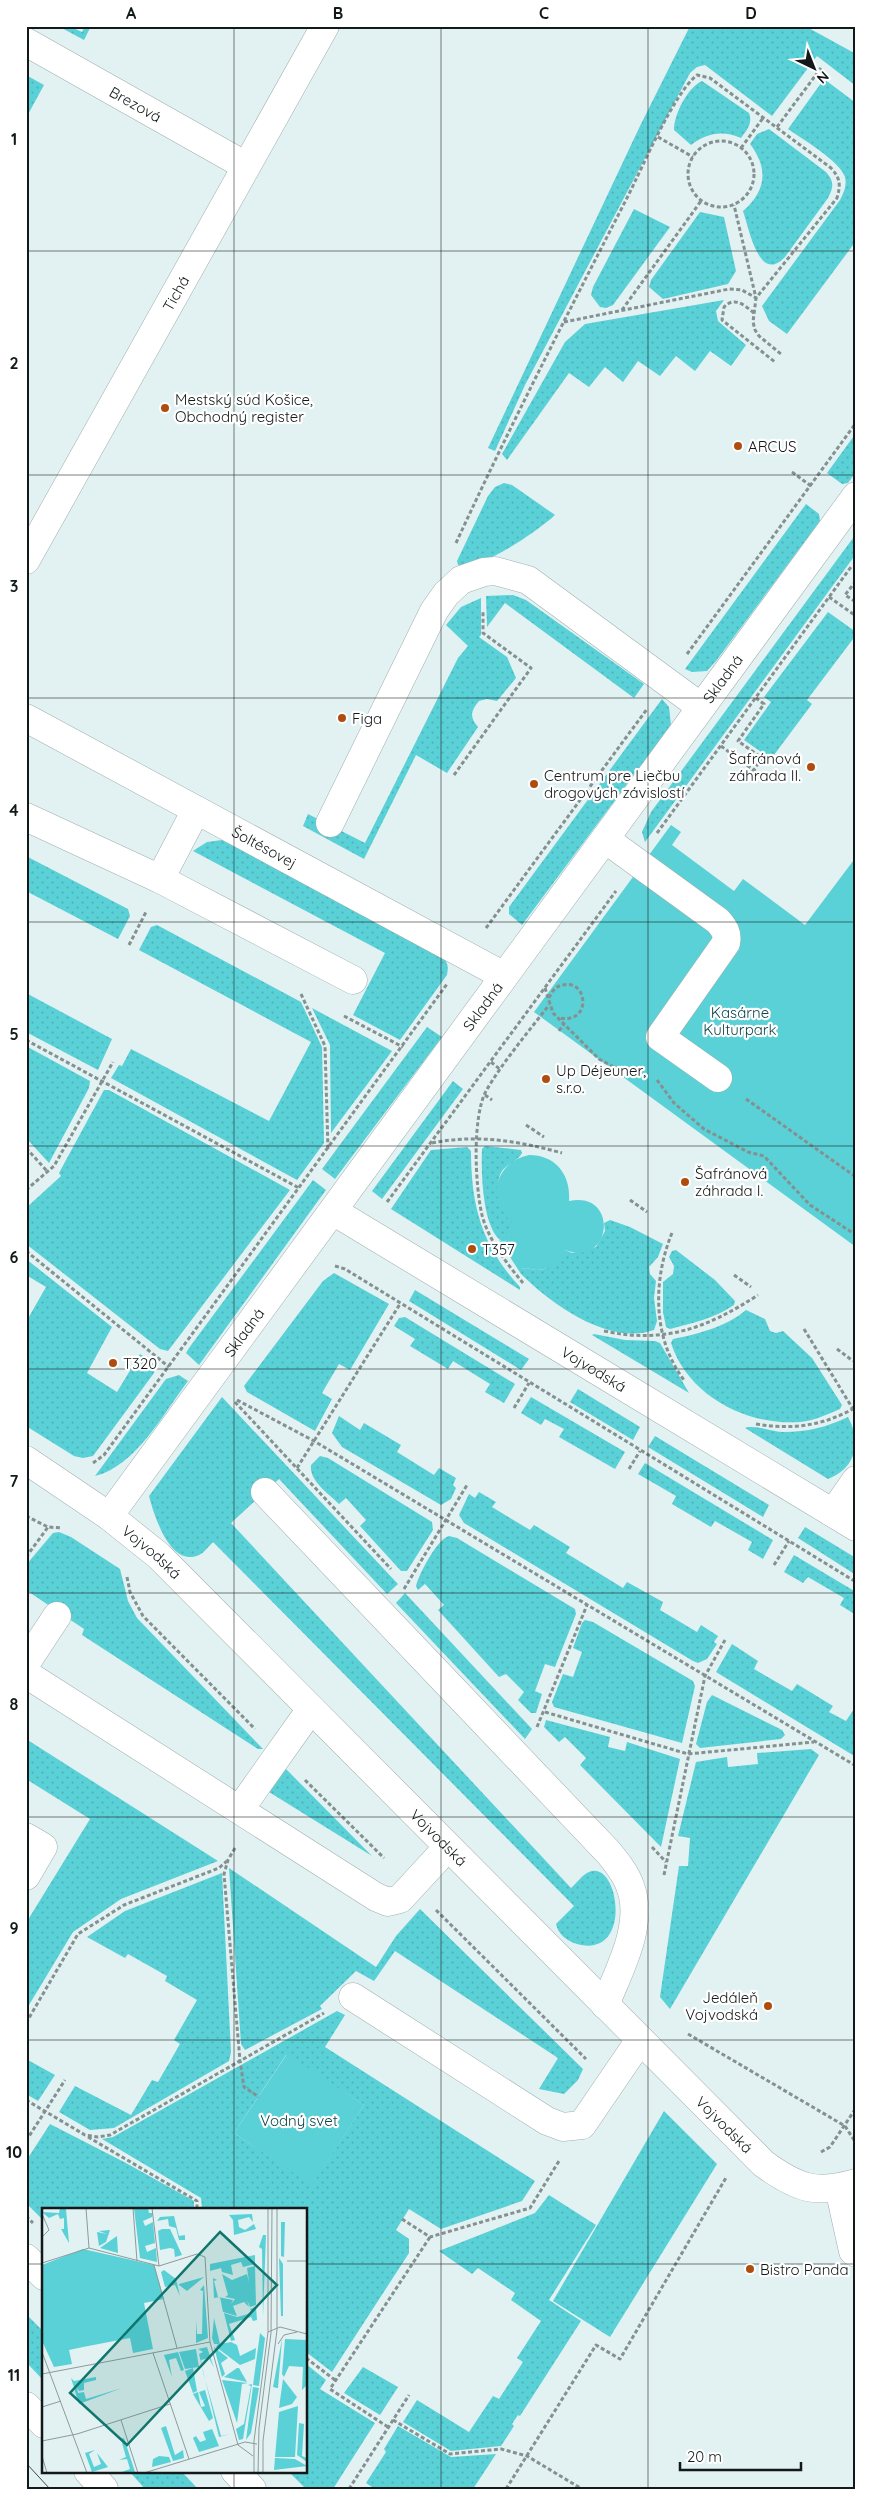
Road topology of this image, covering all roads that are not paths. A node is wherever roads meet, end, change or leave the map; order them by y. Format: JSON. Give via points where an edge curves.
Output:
{"nodes":[{"id":1,"x":325,"y":26,"type":"edge"},
{"id":2,"x":26,"y":42,"type":"edge"},
{"id":3,"x":246,"y":166,"type":"junction"},
{"id":4,"x":856,"y":496,"type":"edge"},
{"id":5,"x":26,"y":560,"type":"edge"},
{"id":6,"x":701,"y":708,"type":"junction"},
{"id":7,"x":26,"y":718,"type":"edge"},
{"id":8,"x":196,"y":810,"type":"junction"},
{"id":9,"x":26,"y":817,"type":"edge"},
{"id":10,"x":330,"y":822,"type":"dead end"},
{"id":11,"x":605,"y":839,"type":"junction"},
{"id":12,"x":160,"y":878,"type":"junction"},
{"id":13,"x":504,"y":976,"type":"junction"},
{"id":14,"x":353,"y":980,"type":"dead end"},
{"id":15,"x":718,"y":1078,"type":"road end"},
{"id":16,"x":334,"y":1211,"type":"junction"},
{"id":17,"x":26,"y":1460,"type":"edge"},
{"id":18,"x":856,"y":1480,"type":"edge"},
{"id":19,"x":265,"y":1492,"type":"dead end"},
{"id":20,"x":833,"y":1513,"type":"junction"},
{"id":21,"x":109,"y":1516,"type":"junction"},
{"id":22,"x":856,"y":1527,"type":"edge"},
{"id":23,"x":57,"y":1616,"type":"dead end"},
{"id":24,"x":26,"y":1663,"type":"edge"},
{"id":25,"x":26,"y":1674,"type":"edge"},
{"id":26,"x":311,"y":1709,"type":"junction"},
{"id":27,"x":240,"y":1809,"type":"junction"},
{"id":28,"x":26,"y":1837,"type":"edge"},
{"id":29,"x":448,"y":1847,"type":"junction"},
{"id":30,"x":26,"y":1876,"type":"edge"},
{"id":31,"x":342,"y":2003,"type":"road end"},
{"id":32,"x":605,"y":2005,"type":"junction"},
{"id":33,"x":640,"y":2040,"type":"junction"},
{"id":34,"x":847,"y":2185,"type":"edge"},
{"id":35,"x":856,"y":2253,"type":"edge"},
{"id":36,"x":26,"y":2258,"type":"edge"},
{"id":37,"x":42,"y":2274,"type":"edge"},
{"id":38,"x":26,"y":2406,"type":"edge"},
{"id":39,"x":42,"y":2422,"type":"edge"},
{"id":40,"x":89,"y":2472,"type":"edge"},
{"id":41,"x":236,"y":2472,"type":"edge"},
{"id":42,"x":104,"y":2489,"type":"edge"},
{"id":43,"x":252,"y":2489,"type":"edge"}],
"edges":[{"from":1,"to":3,"type":"street","name":"Tichá"},
{"from":2,"to":3,"type":"street","name":"Brezová"},
{"from":3,"to":5,"type":"street","name":"Tichá"},
{"from":4,"to":6,"type":"street","name":"Skladná"},
{"from":6,"to":10,"type":"street","via":[[528,580],[495,571],[460,580],[434,611]]},
{"from":6,"to":11,"type":"street","name":"Skladná"},
{"from":7,"to":8,"type":"street","name":"Šoltésovej"},
{"from":8,"to":12,"type":"street"},
{"from":8,"to":13,"type":"street","name":"Šoltésovej"},
{"from":9,"to":12,"type":"street"},
{"from":11,"to":13,"type":"street","name":"Skladná"},
{"from":11,"to":15,"type":"street","via":[[718,921],[728,935],[720,953],[660,1037]]},
{"from":12,"to":14,"type":"street"},
{"from":13,"to":16,"type":"street","name":"Skladná"},
{"from":16,"to":20,"type":"street","name":"Vojvodská"},
{"from":16,"to":21,"type":"street","name":"Skladná"},
{"from":17,"to":21,"type":"street","name":"Vojvodská"},
{"from":18,"to":20,"type":"street"},
{"from":19,"to":32,"type":"street","via":[[620,1868],[630,1886],[634,1916],[624,1958]]},
{"from":20,"to":22,"type":"street","name":"Vojvodská"},
{"from":21,"to":26,"type":"street","name":"Vojvodská","via":[[159,1556]]},
{"from":23,"to":24,"type":"street"},
{"from":25,"to":27,"type":"street"},
{"from":26,"to":27,"type":"street"},
{"from":26,"to":29,"type":"street","name":"Vojvodská"},
{"from":27,"to":29,"type":"street","via":[[388,1902],[400,1899]]},
{"from":28,"to":30,"type":"street","via":[[43,1847]]},
{"from":29,"to":32,"type":"street","name":"Vojvodská"},
{"from":31,"to":33,"type":"street","via":[[547,2122],[563,2127],[582,2125]]},
{"from":32,"to":33,"type":"street","name":"Vojvodská"},
{"from":33,"to":34,"type":"street","name":"Vojvodská","via":[[764,2164],[783,2178],[816,2190]]},
{"from":34,"to":35,"type":"street","via":[[853,2251]]},
{"from":36,"to":37,"type":"street"},
{"from":38,"to":39,"type":"street"},
{"from":40,"to":42,"type":"street"},
{"from":41,"to":43,"type":"street"}]}
